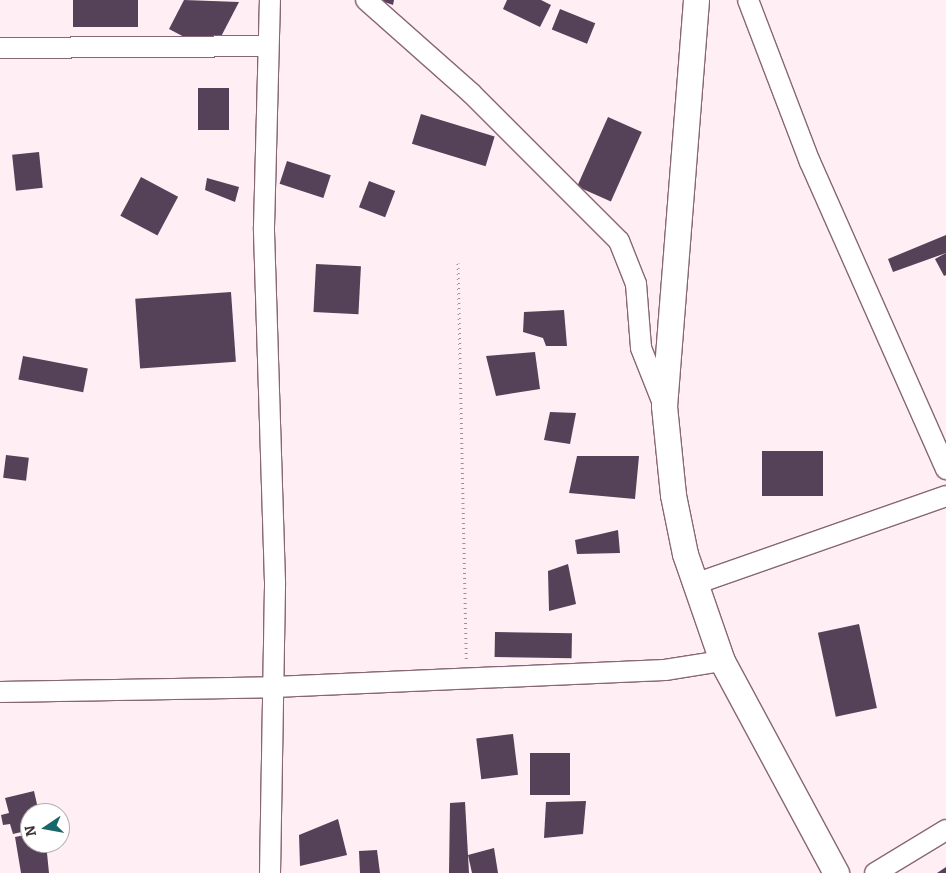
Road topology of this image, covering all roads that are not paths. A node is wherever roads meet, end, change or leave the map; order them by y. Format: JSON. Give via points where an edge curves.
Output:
{"nodes":[{"id":1,"x":270,"y":0,"type":"edge"},
{"id":2,"x":366,"y":0,"type":"edge"},
{"id":3,"x":696,"y":0,"type":"edge"},
{"id":4,"x":748,"y":0,"type":"edge"},
{"id":5,"x":267,"y":46,"type":"junction"},
{"id":6,"x":0,"y":48,"type":"edge"},
{"id":7,"x":664,"y":406,"type":"junction"},
{"id":8,"x":946,"y":469,"type":"edge"},
{"id":9,"x":946,"y":496,"type":"edge"},
{"id":10,"x":695,"y":584,"type":"junction"},
{"id":11,"x":722,"y":661,"type":"junction"},
{"id":12,"x":274,"y":687,"type":"junction"},
{"id":13,"x":0,"y":692,"type":"edge"},
{"id":14,"x":946,"y":830,"type":"edge"},
{"id":15,"x":270,"y":873,"type":"edge"},
{"id":16,"x":836,"y":873,"type":"edge"},
{"id":17,"x":875,"y":873,"type":"edge"}],
"edges":[{"from":1,"to":5,"type":"street"},
{"from":2,"to":7,"type":"street","via":[[471,93],[620,241],[636,284],[641,348]]},
{"from":3,"to":7,"type":"street"},
{"from":4,"to":8,"type":"street","via":[[810,162]]},
{"from":5,"to":6,"type":"street"},
{"from":5,"to":12,"type":"street","via":[[264,227]]},
{"from":7,"to":10,"type":"street","via":[[674,496]]},
{"from":9,"to":10,"type":"street"},
{"from":10,"to":11,"type":"street"},
{"from":11,"to":12,"type":"street","via":[[665,670]]},
{"from":11,"to":16,"type":"street"},
{"from":12,"to":13,"type":"street"},
{"from":12,"to":15,"type":"street"},
{"from":14,"to":17,"type":"street"}]}
